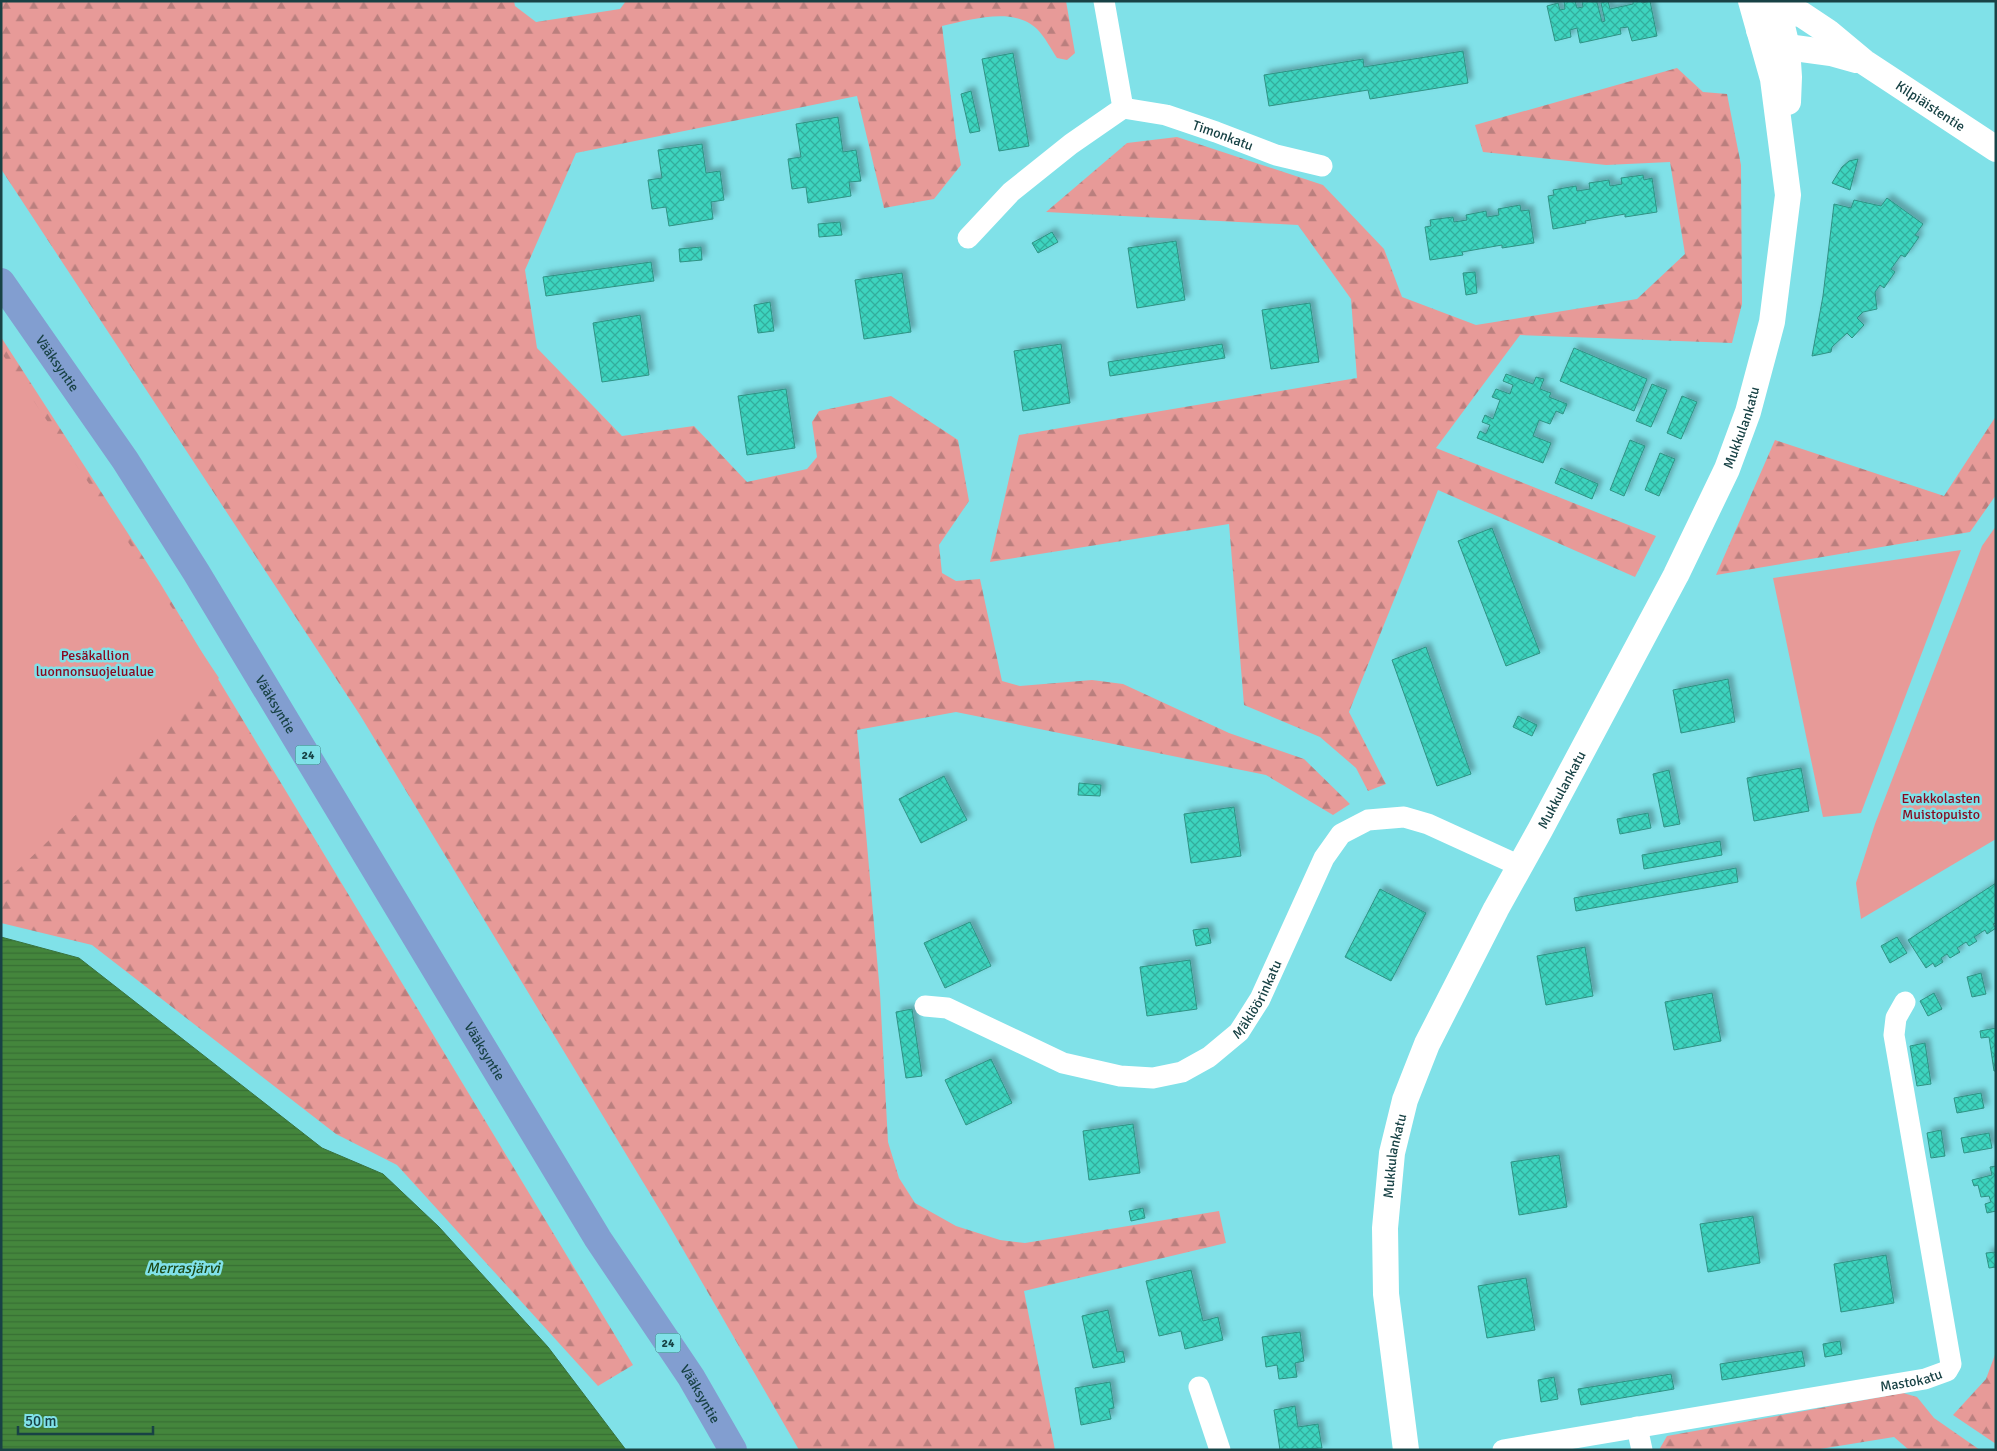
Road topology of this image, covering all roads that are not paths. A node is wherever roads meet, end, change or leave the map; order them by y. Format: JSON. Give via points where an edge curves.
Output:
{"nodes":[{"id":1,"x":1104,"y":1,"type":"edge"},
{"id":2,"x":1751,"y":1,"type":"edge"},
{"id":3,"x":1778,"y":7,"type":"edge"},
{"id":4,"x":1760,"y":30,"type":"junction"},
{"id":5,"x":1787,"y":47,"type":"junction"},
{"id":6,"x":1864,"y":62,"type":"junction"},
{"id":7,"x":1123,"y":108,"type":"junction"},
{"id":8,"x":1782,"y":138,"type":"junction"},
{"id":9,"x":1996,"y":149,"type":"edge"},
{"id":10,"x":1322,"y":166,"type":"dead end"},
{"id":11,"x":968,"y":238,"type":"dead end"},
{"id":12,"x":1,"y":282,"type":"edge"},
{"id":13,"x":1520,"y":866,"type":"junction"},
{"id":14,"x":1905,"y":1002,"type":"dead end"},
{"id":15,"x":925,"y":1006,"type":"dead end"},
{"id":16,"x":598,"y":1239,"type":"junction"},
{"id":17,"x":1199,"y":1387,"type":"dead end"},
{"id":18,"x":1637,"y":1427,"type":"junction"},
{"id":19,"x":711,"y":1450,"type":"edge"},
{"id":20,"x":733,"y":1450,"type":"edge"},
{"id":21,"x":1220,"y":1450,"type":"edge"},
{"id":22,"x":1406,"y":1450,"type":"edge"},
{"id":23,"x":1503,"y":1450,"type":"edge"},
{"id":24,"x":1642,"y":1450,"type":"edge"}],
"edges":[{"from":1,"to":7,"type":"street"},
{"from":2,"to":4,"type":"street","name":"Mukkulankatu"},
{"from":3,"to":4,"type":"street"},
{"from":3,"to":5,"type":"street","name":"Mukkulankatu"},
{"from":3,"to":6,"type":"street","name":"Kilpiäistentie","via":[[1801,14]]},
{"from":4,"to":5,"type":"street","name":"Kilpiäistentie"},
{"from":4,"to":8,"type":"street","name":"Mukkulankatu","via":[[1773,79]]},
{"from":5,"to":6,"type":"street","name":"Kilpiäistentie","via":[[1831,52]]},
{"from":5,"to":8,"type":"street","name":"Mukkulankatu","via":[[1788,102]]},
{"from":6,"to":9,"type":"street","name":"Kilpiäistentie"},
{"from":7,"to":10,"type":"street","name":"Timonkatu","via":[[1166,116],[1276,155]]},
{"from":7,"to":11,"type":"street","via":[[1010,192]]},
{"from":8,"to":13,"type":"street","name":"Mukkulankatu","via":[[1788,195],[1772,322],[1748,412],[1728,470],[1676,575]]},
{"from":12,"to":16,"type":"highway","name":"Vääksyntie","number":"24","via":[[125,460],[196,572]]},
{"from":13,"to":15,"type":"street","name":"Mäklöörinkatu","via":[[1428,824],[1404,817],[1368,820],[1341,834],[1324,858],[1260,999],[1239,1032],[1209,1057],[1182,1072],[1153,1078],[1120,1076],[1064,1063],[947,1008]]},
{"from":13,"to":22,"type":"street","name":"Mukkulankatu","via":[[1427,1044],[1405,1100],[1392,1153],[1385,1228],[1386,1294]]},
{"from":14,"to":18,"type":"street","name":"Mastokatu","via":[[1896,1018],[1894,1034],[1951,1364],[1941,1374],[1925,1378]]},
{"from":16,"to":19,"type":"highway","name":"Vääksyntie","number":"24"},
{"from":16,"to":20,"type":"highway","name":"Vääksyntie","number":"24","via":[[691,1377]]},
{"from":17,"to":21,"type":"street"},
{"from":18,"to":23,"type":"street","name":"Mastokatu"},
{"from":18,"to":24,"type":"street"}]}
